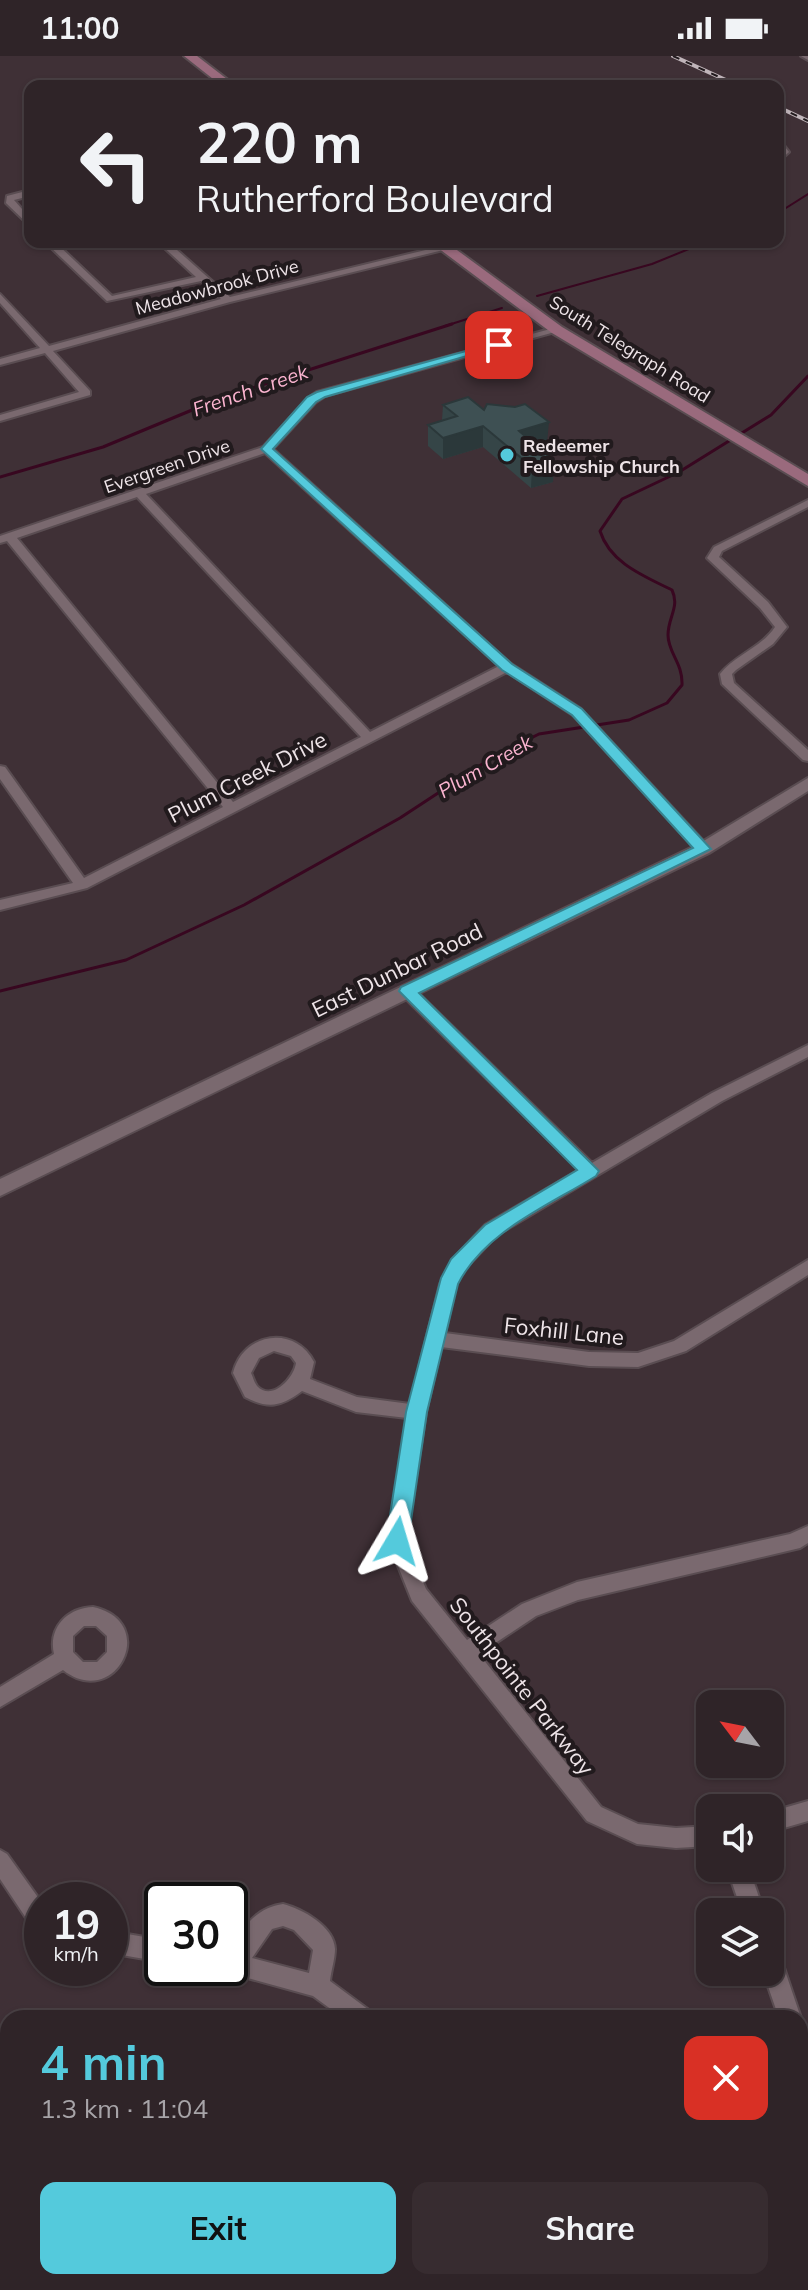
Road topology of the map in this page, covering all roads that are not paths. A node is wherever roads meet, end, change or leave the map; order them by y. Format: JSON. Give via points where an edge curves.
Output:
{"nodes":[{"id":1,"x":190,"y":56,"type":"edge"},
{"id":2,"x":222,"y":80,"type":"edge"},
{"id":3,"x":24,"y":194,"type":"edge"},
{"id":4,"x":24,"y":217,"type":"edge"},
{"id":5,"x":56,"y":248,"type":"edge"},
{"id":6,"x":170,"y":248,"type":"edge"},
{"id":7,"x":426,"y":248,"type":"edge"},
{"id":8,"x":451,"y":248,"type":"edge"},
{"id":9,"x":202,"y":278,"type":"junction"},
{"id":10,"x":0,"y":297,"type":"edge"},
{"id":11,"x":228,"y":300,"type":"junction"},
{"id":12,"x":557,"y":330,"type":"junction"},
{"id":13,"x":49,"y":348,"type":"junction"},
{"id":14,"x":0,"y":362,"type":"edge"},
{"id":15,"x":0,"y":418,"type":"edge"},
{"id":16,"x":267,"y":449,"type":"junction"},
{"id":17,"x":808,"y":481,"type":"edge"},
{"id":18,"x":139,"y":493,"type":"junction"},
{"id":19,"x":808,"y":503,"type":"edge"},
{"id":20,"x":5,"y":539,"type":"edge"},
{"id":21,"x":507,"y":667,"type":"junction"},
{"id":22,"x":368,"y":737,"type":"junction"},
{"id":23,"x":808,"y":757,"type":"edge"},
{"id":24,"x":0,"y":770,"type":"edge"},
{"id":25,"x":808,"y":783,"type":"edge"},
{"id":26,"x":231,"y":809,"type":"junction"},
{"id":27,"x":703,"y":849,"type":"junction"},
{"id":28,"x":82,"y":885,"type":"junction"},
{"id":29,"x":0,"y":905,"type":"edge"},
{"id":30,"x":407,"y":991,"type":"junction"},
{"id":31,"x":808,"y":1050,"type":"edge"},
{"id":32,"x":590,"y":1171,"type":"junction"},
{"id":33,"x":0,"y":1188,"type":"edge"},
{"id":34,"x":808,"y":1267,"type":"edge"},
{"id":35,"x":434,"y":1339,"type":"junction"},
{"id":36,"x":301,"y":1383,"type":"dead end"},
{"id":37,"x":417,"y":1412,"type":"junction"},
{"id":38,"x":808,"y":1534,"type":"edge"},
{"id":39,"x":464,"y":1653,"type":"junction"},
{"id":40,"x":64,"y":1659,"type":"dead end"},
{"id":41,"x":0,"y":1698,"type":"edge"},
{"id":42,"x":808,"y":1811,"type":"edge"},
{"id":43,"x":784,"y":1818,"type":"edge"},
{"id":44,"x":696,"y":1837,"type":"edge"},
{"id":45,"x":0,"y":1861,"type":"edge"},
{"id":46,"x":24,"y":1897,"type":"edge"},
{"id":47,"x":248,"y":1941,"type":"edge"},
{"id":48,"x":248,"y":1968,"type":"edge"},
{"id":49,"x":318,"y":1986,"type":"junction"},
{"id":50,"x":779,"y":1986,"type":"edge"},
{"id":51,"x":350,"y":2010,"type":"edge"},
{"id":52,"x":787,"y":2010,"type":"edge"}],
"edges":[{"from":1,"to":2,"type":"main road"},
{"from":3,"to":4,"type":"street","via":[[10,198]]},
{"from":5,"to":9,"type":"street","via":[[110,299]]},
{"from":6,"to":9,"type":"street"},
{"from":7,"to":11,"type":"street","name":"Meadowbrook Drive"},
{"from":8,"to":12,"type":"main road","name":"South Telegraph Road"},
{"from":9,"to":11,"type":"street"},
{"from":10,"to":13,"type":"street"},
{"from":11,"to":13,"type":"street","name":"Meadowbrook Drive"},
{"from":12,"to":16,"type":"street","name":"Evergreen Drive","via":[[321,394]]},
{"from":12,"to":17,"type":"main road","name":"South Telegraph Road"},
{"from":13,"to":14,"type":"street","name":"Meadowbrook Drive"},
{"from":13,"to":15,"type":"street","via":[[86,393]]},
{"from":16,"to":18,"type":"street","name":"Evergreen Drive"},
{"from":16,"to":21,"type":"street"},
{"from":18,"to":20,"type":"street","name":"Evergreen Drive"},
{"from":18,"to":22,"type":"street"},
{"from":19,"to":23,"type":"street","via":[[713,553],[716,563],[781,627],[769,645],[731,667],[728,684]]},
{"from":20,"to":26,"type":"street"},
{"from":21,"to":22,"type":"street","name":"Plum Creek Drive"},
{"from":21,"to":27,"type":"street","via":[[591,726]]},
{"from":22,"to":26,"type":"street","name":"Plum Creek Drive"},
{"from":24,"to":28,"type":"street"},
{"from":25,"to":27,"type":"street","name":"East Dunbar Road"},
{"from":26,"to":28,"type":"street","name":"Plum Creek Drive"},
{"from":27,"to":30,"type":"street","name":"East Dunbar Road"},
{"from":28,"to":29,"type":"street","name":"Plum Creek Drive"},
{"from":30,"to":32,"type":"street"},
{"from":30,"to":33,"type":"street","name":"East Dunbar Road"},
{"from":31,"to":32,"type":"street","name":"Southpointe Parkway"},
{"from":32,"to":35,"type":"street","name":"Southpointe Parkway","via":[[491,1230],[474,1246],[448,1284]]},
{"from":34,"to":35,"type":"street","name":"Foxhill Lane","via":[[680,1346],[638,1360]]},
{"from":35,"to":37,"type":"street","name":"Southpointe Parkway"},
{"from":36,"to":37,"type":"street","via":[[356,1404]]},
{"from":37,"to":39,"type":"street","name":"Southpointe Parkway","via":[[397,1541],[419,1595]]},
{"from":38,"to":39,"type":"street","via":[[793,1542],[577,1591],[529,1610]]},
{"from":39,"to":44,"type":"street","name":"Southpointe Parkway","via":[[594,1814],[637,1834]]},
{"from":40,"to":41,"type":"street"},
{"from":42,"to":43,"type":"street"},
{"from":45,"to":46,"type":"street"},
{"from":47,"to":49,"type":"street","via":[[271,1917],[291,1916],[311,1927],[324,1947]]},
{"from":48,"to":49,"type":"street"},
{"from":49,"to":51,"type":"street"},
{"from":50,"to":52,"type":"street"}]}
